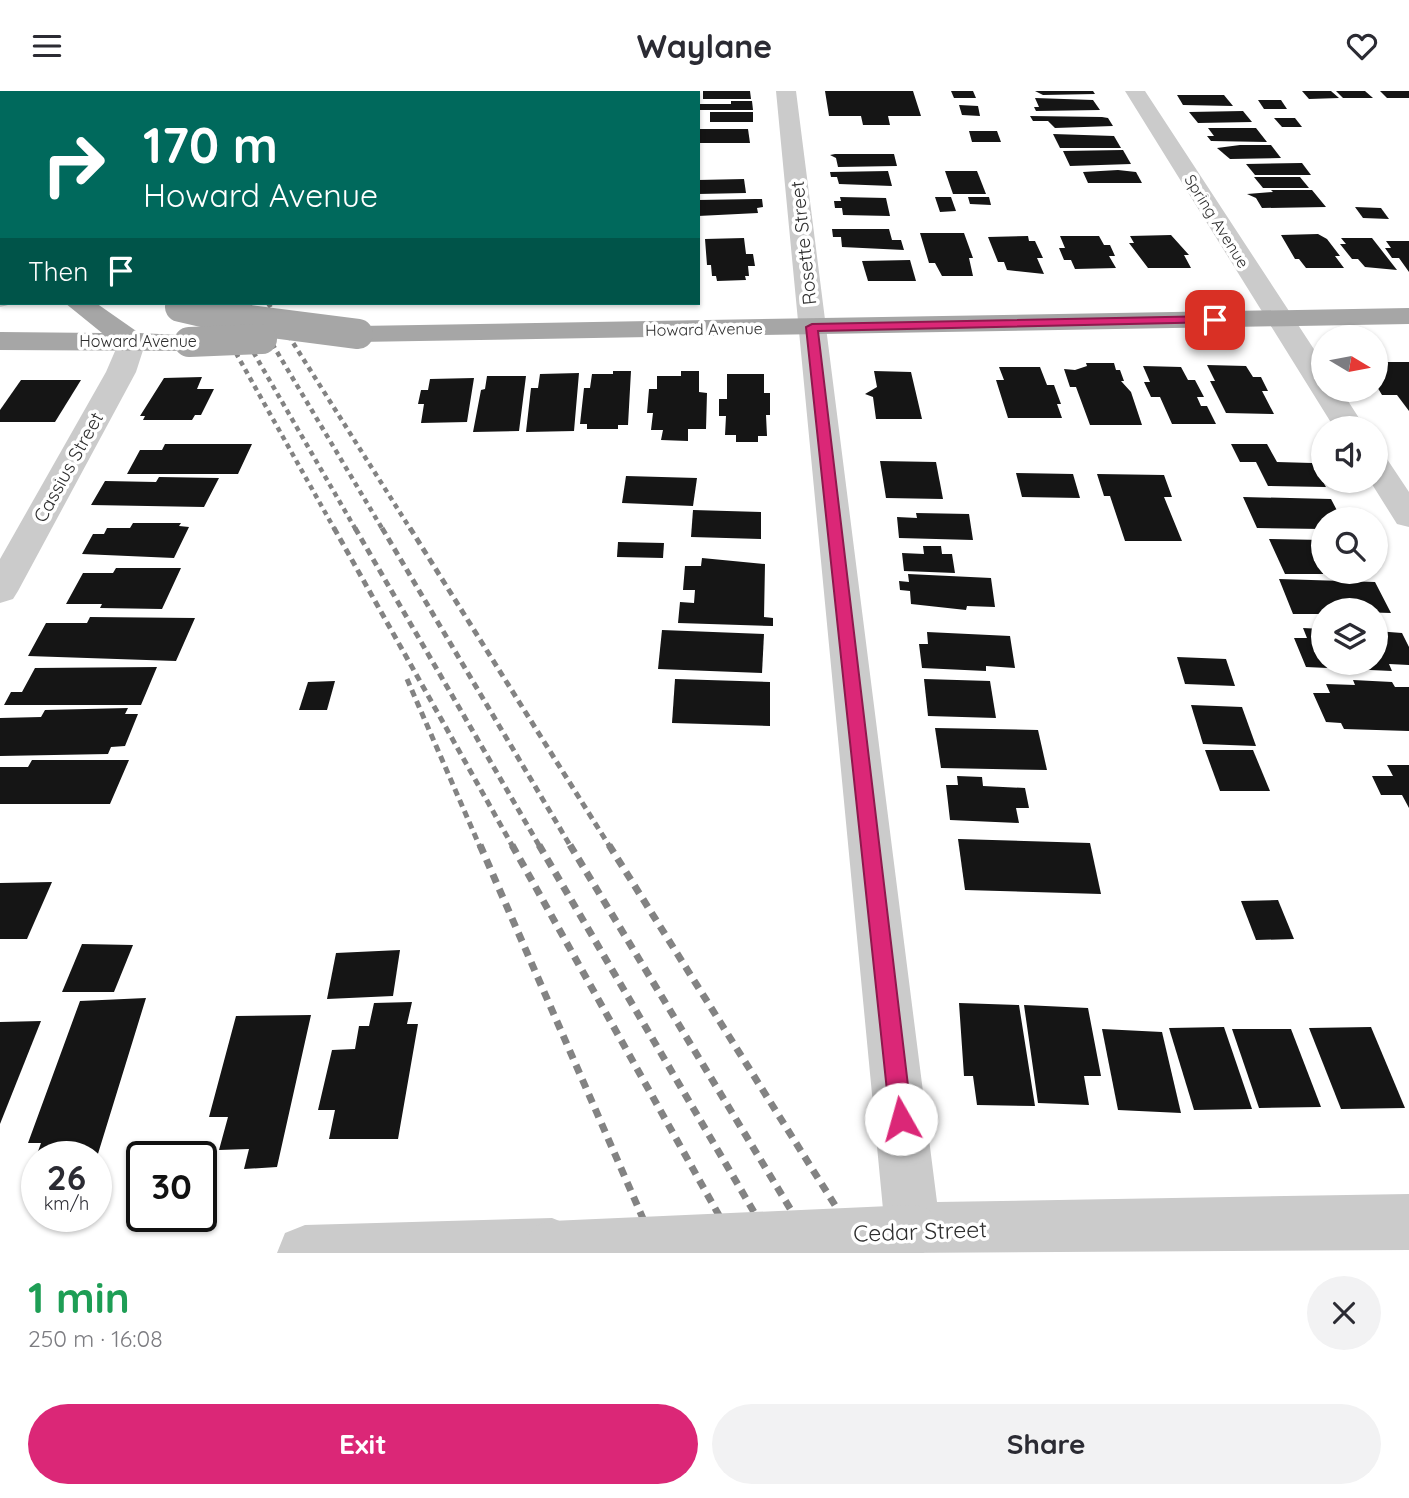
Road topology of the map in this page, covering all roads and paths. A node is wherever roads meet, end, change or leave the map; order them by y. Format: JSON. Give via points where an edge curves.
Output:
{"nodes":[{"id":1,"x":786,"y":91,"type":"edge"},
{"id":2,"x":1135,"y":91,"type":"edge"},
{"id":3,"x":81,"y":305,"type":"edge"},
{"id":4,"x":174,"y":305,"type":"edge"},
{"id":5,"x":1409,"y":316,"type":"edge"},
{"id":6,"x":1279,"y":318,"type":"junction"},
{"id":7,"x":812,"y":327,"type":"junction"},
{"id":8,"x":358,"y":334,"type":"junction"},
{"id":9,"x":0,"y":341,"type":"edge"},
{"id":10,"x":132,"y":341,"type":"junction"},
{"id":11,"x":1311,"y":368,"type":"edge"},
{"id":12,"x":1388,"y":485,"type":"edge"},
{"id":13,"x":1409,"y":517,"type":"edge"},
{"id":14,"x":0,"y":591,"type":"edge"},
{"id":15,"x":917,"y":1220,"type":"junction"},
{"id":16,"x":1409,"y":1222,"type":"edge"},
{"id":17,"x":305,"y":1253,"type":"edge"}],
"edges":[{"from":1,"to":7,"type":"street","name":"Rosette Street"},
{"from":2,"to":6,"type":"street","name":"Spring Avenue"},
{"from":3,"to":10,"type":"main road"},
{"from":4,"to":8,"type":"main road","bridge":true,"via":[[219,316]]},
{"from":5,"to":6,"type":"main road","name":"Howard Avenue"},
{"from":6,"to":7,"type":"main road","name":"Howard Avenue"},
{"from":6,"to":11,"type":"street","name":"Spring Avenue"},
{"from":7,"to":8,"type":"main road","name":"Howard Avenue"},
{"from":7,"to":15,"type":"street","name":"Rosette Street"},
{"from":8,"to":10,"type":"main road","name":"Howard Avenue","bridge":true},
{"from":9,"to":10,"type":"main road","name":"Howard Avenue"},
{"from":10,"to":14,"type":"street","name":"Cassius Street","via":[[121,372]]},
{"from":12,"to":13,"type":"street"},
{"from":15,"to":16,"type":"street","name":"Cedar Street"},
{"from":15,"to":17,"type":"street","name":"Cedar Street","bridge":true,"via":[[552,1246]]}]}
